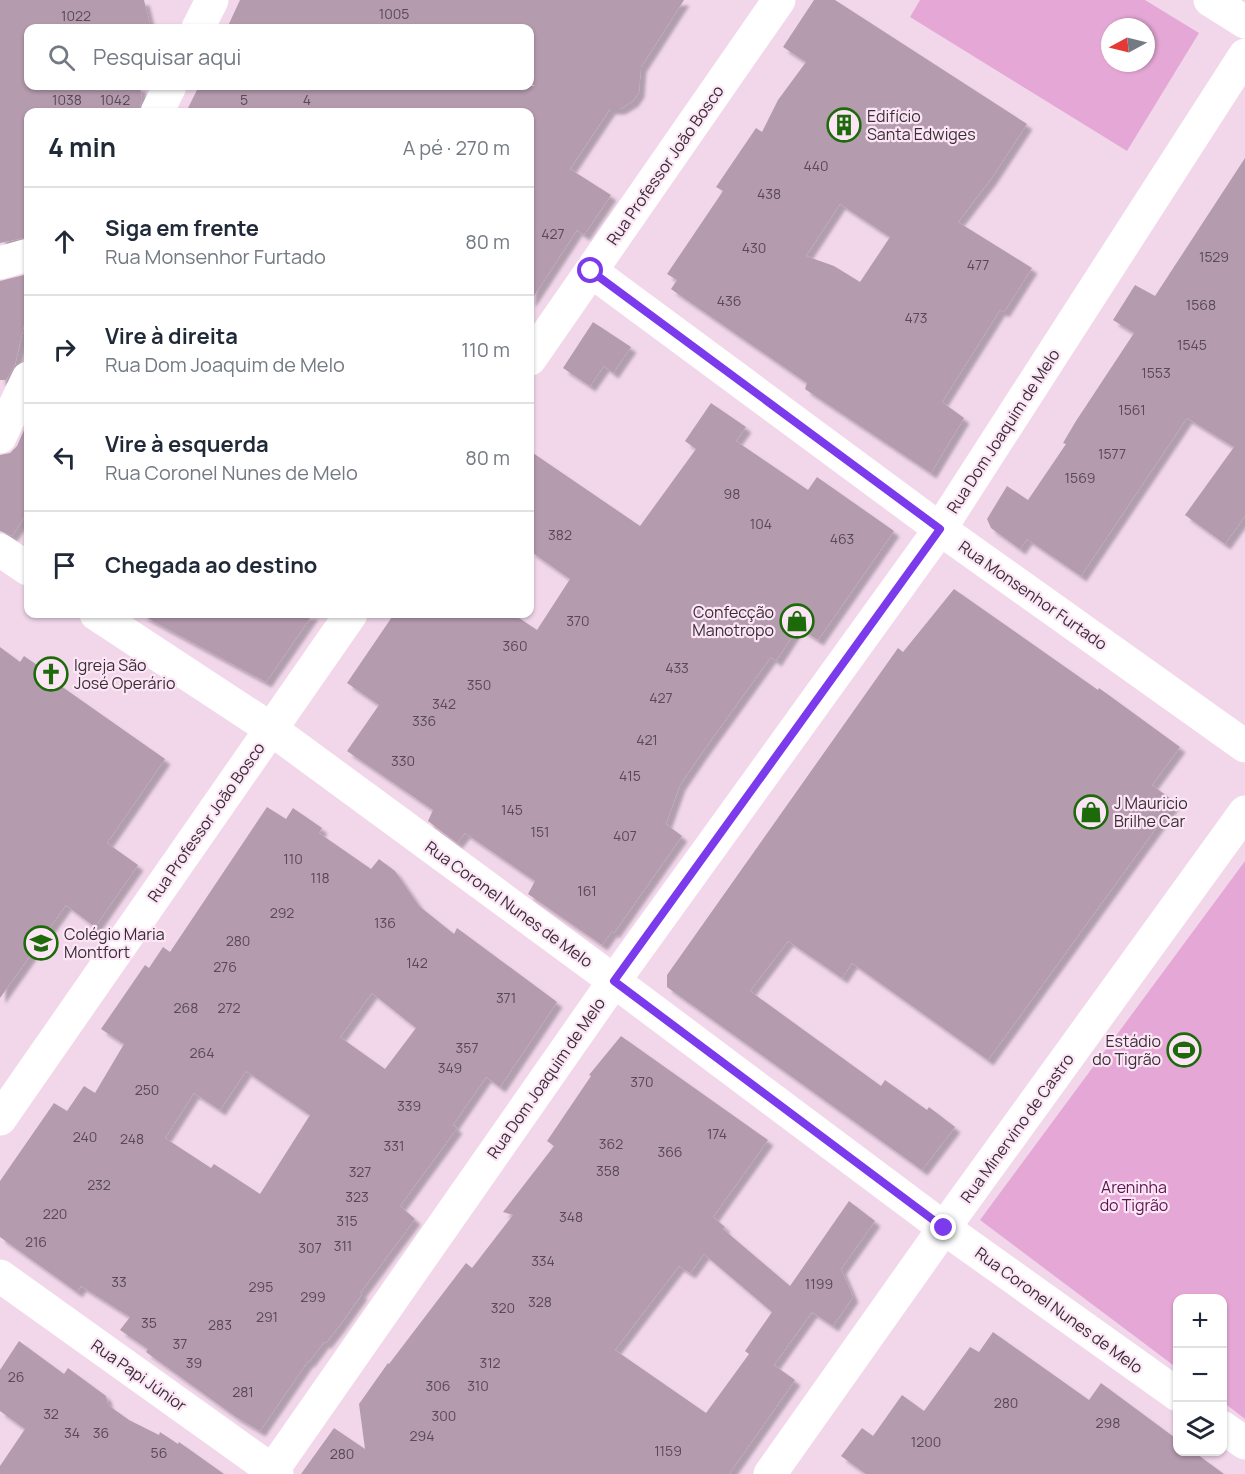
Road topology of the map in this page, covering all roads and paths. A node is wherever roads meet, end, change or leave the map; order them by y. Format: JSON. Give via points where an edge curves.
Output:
{"nodes":[{"id":1,"x":212,"y":0,"type":"edge"},
{"id":2,"x":779,"y":0,"type":"edge"},
{"id":3,"x":1210,"y":0,"type":"edge"},
{"id":4,"x":1245,"y":22,"type":"edge"},
{"id":5,"x":200,"y":24,"type":"edge"},
{"id":6,"x":1245,"y":55,"type":"edge"},
{"id":7,"x":168,"y":90,"type":"edge"},
{"id":8,"x":159,"y":108,"type":"edge"},
{"id":9,"x":24,"y":256,"type":"edge"},
{"id":10,"x":0,"y":263,"type":"edge"},
{"id":11,"x":591,"y":271,"type":"junction"},
{"id":12,"x":534,"y":353,"type":"edge"},
{"id":13,"x":24,"y":386,"type":"edge"},
{"id":14,"x":0,"y":437,"type":"edge"},
{"id":15,"x":940,"y":529,"type":"junction"},
{"id":16,"x":0,"y":550,"type":"edge"},
{"id":17,"x":24,"y":566,"type":"edge"},
{"id":18,"x":102,"y":618,"type":"edge"},
{"id":19,"x":348,"y":618,"type":"edge"},
{"id":20,"x":271,"y":729,"type":"junction"},
{"id":21,"x":1245,"y":746,"type":"edge"},
{"id":22,"x":1245,"y":812,"type":"edge"},
{"id":23,"x":614,"y":981,"type":"junction"},
{"id":24,"x":0,"y":1119,"type":"edge"},
{"id":25,"x":944,"y":1228,"type":"junction"},
{"id":26,"x":0,"y":1276,"type":"edge"},
{"id":27,"x":1173,"y":1391,"type":"edge"},
{"id":28,"x":1227,"y":1430,"type":"edge"},
{"id":29,"x":1245,"y":1443,"type":"edge"},
{"id":30,"x":273,"y":1473,"type":"edge"},
{"id":31,"x":770,"y":1474,"type":"edge"}],
"edges":[{"from":1,"to":5,"type":"street"},
{"from":2,"to":11,"type":"street","name":"Rua Professor João Bosco"},
{"from":3,"to":4,"type":"street"},
{"from":6,"to":15,"type":"street","name":"Rua Dom Joaquim de Melo"},
{"from":7,"to":8,"type":"street"},
{"from":9,"to":10,"type":"street"},
{"from":11,"to":12,"type":"street","name":"Rua Professor João Bosco"},
{"from":11,"to":15,"type":"street","name":"Rua Monsenhor Furtado"},
{"from":13,"to":14,"type":"street"},
{"from":15,"to":21,"type":"street","name":"Rua Monsenhor Furtado"},
{"from":15,"to":23,"type":"street","name":"Rua Dom Joaquim de Melo"},
{"from":16,"to":17,"type":"street"},
{"from":18,"to":20,"type":"street","name":"Rua Coronel Nunes de Melo"},
{"from":19,"to":20,"type":"street","name":"Rua Professor João Bosco"},
{"from":20,"to":23,"type":"street","name":"Rua Coronel Nunes de Melo"},
{"from":20,"to":24,"type":"street","name":"Rua Professor João Bosco"},
{"from":22,"to":25,"type":"street","name":"Rua Minervino de Castro"},
{"from":23,"to":25,"type":"street","name":"Rua Coronel Nunes de Melo"},
{"from":23,"to":30,"type":"street","name":"Rua Dom Joaquim de Melo"},
{"from":25,"to":27,"type":"street","name":"Rua Coronel Nunes de Melo"},
{"from":25,"to":31,"type":"street","name":"Rua Minervino de Castro"},
{"from":26,"to":30,"type":"street","name":"Rua Papi Júnior"},
{"from":28,"to":29,"type":"street"}]}
